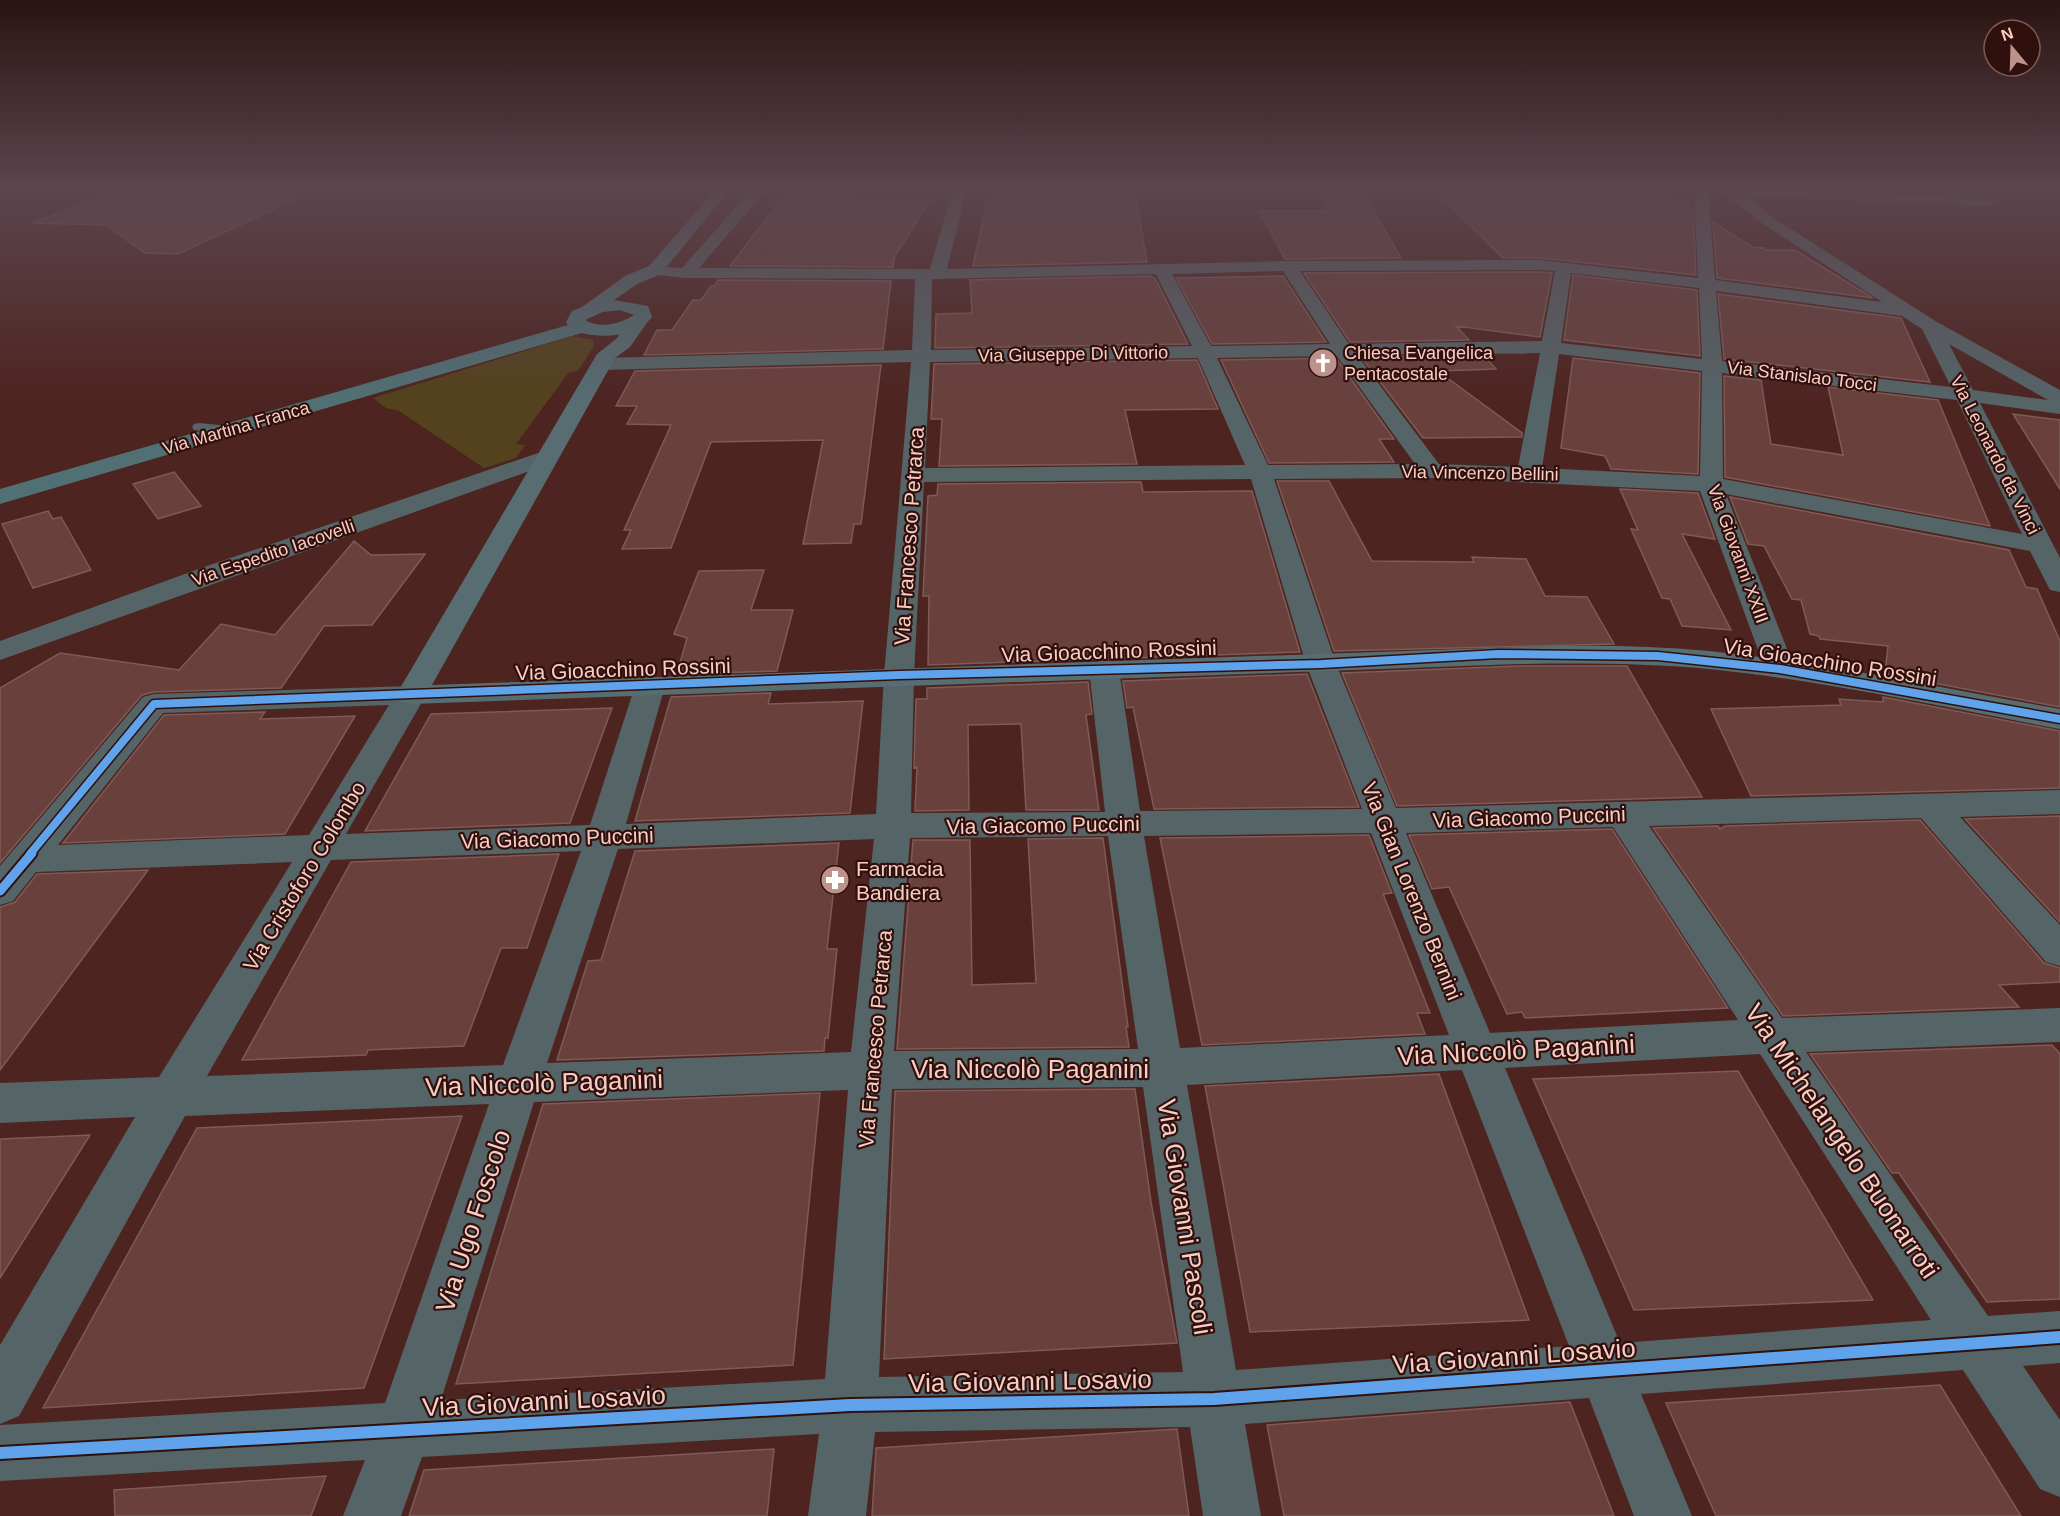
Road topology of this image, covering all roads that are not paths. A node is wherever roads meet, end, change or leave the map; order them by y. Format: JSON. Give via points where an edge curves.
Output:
{"nodes":[{"id":1,"x":664,"y":259,"type":"edge"},
{"id":2,"x":699,"y":259,"type":"edge"},
{"id":3,"x":936,"y":259,"type":"edge"},
{"id":4,"x":1705,"y":259,"type":"edge"},
{"id":5,"x":1826,"y":259,"type":"edge"},
{"id":6,"x":1288,"y":266,"type":"junction"},
{"id":7,"x":1564,"y":266,"type":"junction"},
{"id":8,"x":1161,"y":268,"type":"junction"},
{"id":9,"x":655,"y":270,"type":"junction"},
{"id":10,"x":686,"y":273,"type":"junction"},
{"id":11,"x":931,"y":274,"type":"junction"},
{"id":12,"x":1706,"y":285,"type":"junction"},
{"id":13,"x":645,"y":305,"type":"junction"},
{"id":14,"x":1905,"y":310,"type":"junction"},
{"id":15,"x":586,"y":320,"type":"junction"},
{"id":16,"x":1930,"y":326,"type":"junction"},
{"id":17,"x":1547,"y":348,"type":"junction"},
{"id":18,"x":1343,"y":350,"type":"junction"},
{"id":19,"x":1205,"y":352,"type":"junction"},
{"id":20,"x":921,"y":356,"type":"junction"},
{"id":21,"x":605,"y":359,"type":"junction"},
{"id":22,"x":1712,"y":366,"type":"junction"},
{"id":23,"x":1964,"y":395,"type":"junction"},
{"id":24,"x":2060,"y":398,"type":"edge"},
{"id":25,"x":2060,"y":408,"type":"edge"},
{"id":26,"x":199,"y":427,"type":"dead end"},
{"id":27,"x":229,"y":430,"type":"junction"},
{"id":28,"x":547,"y":457,"type":"junction"},
{"id":29,"x":1432,"y":471,"type":"junction"},
{"id":30,"x":1260,"y":472,"type":"junction"},
{"id":31,"x":1529,"y":474,"type":"junction"},
{"id":32,"x":913,"y":475,"type":"junction"},
{"id":33,"x":1710,"y":484,"type":"junction"},
{"id":34,"x":0,"y":497,"type":"edge"},
{"id":35,"x":2040,"y":545,"type":"junction"},
{"id":36,"x":2060,"y":584,"type":"edge"},
{"id":37,"x":0,"y":651,"type":"edge"},
{"id":38,"x":1321,"y":664,"type":"junction"},
{"id":39,"x":1104,"y":669,"type":"junction"},
{"id":40,"x":1780,"y":669,"type":"junction"},
{"id":41,"x":899,"y":675,"type":"junction"},
{"id":42,"x":650,"y":686,"type":"junction"},
{"id":43,"x":411,"y":695,"type":"junction"},
{"id":44,"x":2060,"y":719,"type":"edge"},
{"id":45,"x":2060,"y":802,"type":"edge"},
{"id":46,"x":1929,"y":805,"type":"junction"},
{"id":47,"x":1623,"y":814,"type":"junction"},
{"id":48,"x":1384,"y":821,"type":"junction"},
{"id":49,"x":1124,"y":824,"type":"junction"},
{"id":50,"x":893,"y":826,"type":"junction"},
{"id":51,"x":604,"y":837,"type":"junction"},
{"id":52,"x":321,"y":847,"type":"junction"},
{"id":53,"x":27,"y":859,"type":"junction"},
{"id":54,"x":0,"y":891,"type":"edge"},
{"id":55,"x":2060,"y":951,"type":"edge"},
{"id":56,"x":2060,"y":1025,"type":"edge"},
{"id":57,"x":1770,"y":1036,"type":"junction"},
{"id":58,"x":1476,"y":1052,"type":"junction"},
{"id":59,"x":1162,"y":1068,"type":"junction"},
{"id":60,"x":872,"y":1070,"type":"junction"},
{"id":61,"x":518,"y":1084,"type":"junction"},
{"id":62,"x":172,"y":1096,"type":"junction"},
{"id":63,"x":0,"y":1103,"type":"edge"},
{"id":64,"x":2060,"y":1337,"type":"edge"},
{"id":65,"x":1977,"y":1342,"type":"junction"},
{"id":66,"x":1604,"y":1370,"type":"junction"},
{"id":67,"x":0,"y":1397,"type":"edge"},
{"id":68,"x":1214,"y":1399,"type":"junction"},
{"id":69,"x":850,"y":1405,"type":"junction"},
{"id":70,"x":404,"y":1430,"type":"junction"},
{"id":71,"x":0,"y":1453,"type":"edge"},
{"id":72,"x":2060,"y":1469,"type":"edge"},
{"id":73,"x":372,"y":1516,"type":"edge"},
{"id":74,"x":837,"y":1516,"type":"edge"},
{"id":75,"x":1232,"y":1516,"type":"edge"},
{"id":76,"x":1663,"y":1516,"type":"edge"}],
"edges":[{"from":1,"to":9,"type":"main road","name":"Via Martina Franca"},
{"from":2,"to":10,"type":"street"},
{"from":3,"to":11,"type":"street","name":"Via Francesco Petrarca"},
{"from":4,"to":12,"type":"street","name":"Via Giovanni XXIII"},
{"from":5,"to":14,"type":"street"},
{"from":6,"to":7,"type":"street"},
{"from":6,"to":8,"type":"street"},
{"from":6,"to":18,"type":"street"},
{"from":7,"to":12,"type":"street"},
{"from":7,"to":17,"type":"street"},
{"from":8,"to":11,"type":"street"},
{"from":8,"to":19,"type":"street","name":"Via Gian Lorenzo Bernini"},
{"from":9,"to":10,"type":"street"},
{"from":9,"to":13,"type":"main road","via":[[659,280]]},
{"from":9,"to":15,"type":"main road","name":"Via Martina Franca","via":[[631,280]]},
{"from":10,"to":11,"type":"street"},
{"from":11,"to":20,"type":"street","name":"Via Francesco Petrarca"},
{"from":12,"to":14,"type":"street"},
{"from":12,"to":22,"type":"street","name":"Via Giovanni XXIII"},
{"from":13,"to":15,"type":"main road","via":[[620,305]]},
{"from":13,"to":21,"type":"street","name":"Via Cristoforo Colombo","via":[[624,343]]},
{"from":14,"to":16,"type":"street"},
{"from":15,"to":21,"type":"street","via":[[605,334]]},
{"from":15,"to":27,"type":"main road","name":"Via Martina Franca"},
{"from":16,"to":23,"type":"street","name":"Via Leonardo da Vinci"},
{"from":16,"to":24,"type":"street"},
{"from":17,"to":18,"type":"street","name":"Via Giuseppe Di Vittorio"},
{"from":17,"to":22,"type":"street","name":"Via Stanislao Tocci"},
{"from":17,"to":31,"type":"street"},
{"from":18,"to":19,"type":"street","name":"Via Giuseppe Di Vittorio"},
{"from":18,"to":29,"type":"street"},
{"from":19,"to":20,"type":"street","name":"Via Giuseppe Di Vittorio"},
{"from":19,"to":30,"type":"street","name":"Via Gian Lorenzo Bernini"},
{"from":20,"to":21,"type":"street","name":"Via Giuseppe Di Vittorio"},
{"from":20,"to":32,"type":"street","name":"Via Francesco Petrarca"},
{"from":21,"to":28,"type":"street","name":"Via Cristoforo Colombo"},
{"from":22,"to":23,"type":"street","name":"Via Stanislao Tocci"},
{"from":22,"to":33,"type":"street","name":"Via Giovanni XXIII"},
{"from":23,"to":25,"type":"street","name":"Via Stanislao Tocci"},
{"from":23,"to":35,"type":"street","name":"Via Leonardo da Vinci"},
{"from":26,"to":27,"type":"lane"},
{"from":27,"to":34,"type":"main road","name":"Via Martina Franca"},
{"from":28,"to":37,"type":"street","name":"Via Espedito Iacovelli"},
{"from":28,"to":43,"type":"street","name":"Via Cristoforo Colombo"},
{"from":29,"to":30,"type":"street","name":"Via Vincenzo Bellini"},
{"from":29,"to":31,"type":"street","name":"Via Vincenzo Bellini"},
{"from":30,"to":32,"type":"street","name":"Via Vincenzo Bellini"},
{"from":30,"to":38,"type":"street","name":"Via Gian Lorenzo Bernini"},
{"from":31,"to":33,"type":"street","name":"Via Vincenzo Bellini"},
{"from":32,"to":41,"type":"street","name":"Via Francesco Petrarca"},
{"from":33,"to":35,"type":"street","name":"Via Vincenzo Bellini"},
{"from":33,"to":40,"type":"street","name":"Via Giovanni XXIII"},
{"from":35,"to":36,"type":"street","name":"Via Leonardo da Vinci"},
{"from":38,"to":39,"type":"street","name":"Via Gioacchino Rossini"},
{"from":38,"to":40,"type":"street","name":"Via Gioacchino Rossini","via":[[1498,654],[1658,656]]},
{"from":38,"to":48,"type":"street","name":"Via Gian Lorenzo Bernini"},
{"from":39,"to":41,"type":"street","name":"Via Gioacchino Rossini"},
{"from":39,"to":49,"type":"street","name":"Via Giovanni Pascoli"},
{"from":40,"to":44,"type":"street","name":"Via Gioacchino Rossini"},
{"from":41,"to":42,"type":"street","name":"Via Gioacchino Rossini"},
{"from":41,"to":50,"type":"street","name":"Via Francesco Petrarca"},
{"from":42,"to":43,"type":"street","name":"Via Gioacchino Rossini"},
{"from":42,"to":51,"type":"street","name":"Via Ugo Foscolo"},
{"from":43,"to":52,"type":"street","name":"Via Cristoforo Colombo"},
{"from":43,"to":53,"type":"street","name":"Via Gioacchino Rossini","via":[[154,704]]},
{"from":45,"to":46,"type":"street","name":"Via Giacomo Puccini"},
{"from":46,"to":47,"type":"street","name":"Via Giacomo Puccini"},
{"from":46,"to":55,"type":"street"},
{"from":47,"to":48,"type":"street","name":"Via Giacomo Puccini"},
{"from":47,"to":57,"type":"street","name":"Via Michelangelo Buonarroti"},
{"from":48,"to":49,"type":"street","name":"Via Giacomo Puccini"},
{"from":48,"to":58,"type":"street","name":"Via Gian Lorenzo Bernini"},
{"from":49,"to":50,"type":"street","name":"Via Giacomo Puccini"},
{"from":49,"to":59,"type":"street","name":"Via Giovanni Pascoli"},
{"from":50,"to":51,"type":"street","name":"Via Giacomo Puccini"},
{"from":50,"to":60,"type":"street","name":"Via Francesco Petrarca"},
{"from":51,"to":52,"type":"street","name":"Via Giacomo Puccini"},
{"from":51,"to":61,"type":"street","name":"Via Ugo Foscolo"},
{"from":52,"to":53,"type":"street","name":"Via Giacomo Puccini"},
{"from":52,"to":62,"type":"street","name":"Via Cristoforo Colombo"},
{"from":53,"to":54,"type":"street"},
{"from":56,"to":57,"type":"street","name":"Via Niccolò Paganini"},
{"from":57,"to":58,"type":"street","name":"Via Niccolò Paganini"},
{"from":57,"to":65,"type":"street","name":"Via Michelangelo Buonarroti"},
{"from":58,"to":59,"type":"street","name":"Via Niccolò Paganini"},
{"from":58,"to":66,"type":"street","name":"Via Gian Lorenzo Bernini"},
{"from":59,"to":60,"type":"street","name":"Via Niccolò Paganini"},
{"from":59,"to":68,"type":"street","name":"Via Giovanni Pascoli"},
{"from":60,"to":61,"type":"street","name":"Via Niccolò Paganini"},
{"from":60,"to":69,"type":"street","name":"Via Francesco Petrarca"},
{"from":61,"to":62,"type":"street","name":"Via Niccolò Paganini"},
{"from":61,"to":70,"type":"street","name":"Via Ugo Foscolo"},
{"from":62,"to":63,"type":"street","name":"Via Niccolò Paganini"},
{"from":62,"to":67,"type":"street","name":"Via Cristoforo Colombo"},
{"from":64,"to":65,"type":"street","name":"Via Giovanni Losavio"},
{"from":65,"to":66,"type":"street","name":"Via Giovanni Losavio"},
{"from":65,"to":72,"type":"street","name":"Via Michelangelo Buonarroti"},
{"from":66,"to":68,"type":"street","name":"Via Giovanni Losavio"},
{"from":66,"to":76,"type":"street","name":"Via Gian Lorenzo Bernini"},
{"from":68,"to":69,"type":"street","name":"Via Giovanni Losavio"},
{"from":68,"to":75,"type":"street","name":"Via Giovanni Pascoli"},
{"from":69,"to":70,"type":"street","name":"Via Giovanni Losavio"},
{"from":69,"to":74,"type":"street","name":"Via Francesco Petrarca"},
{"from":70,"to":71,"type":"street","name":"Via Giovanni Losavio"},
{"from":70,"to":73,"type":"street","name":"Via Ugo Foscolo"}]}
